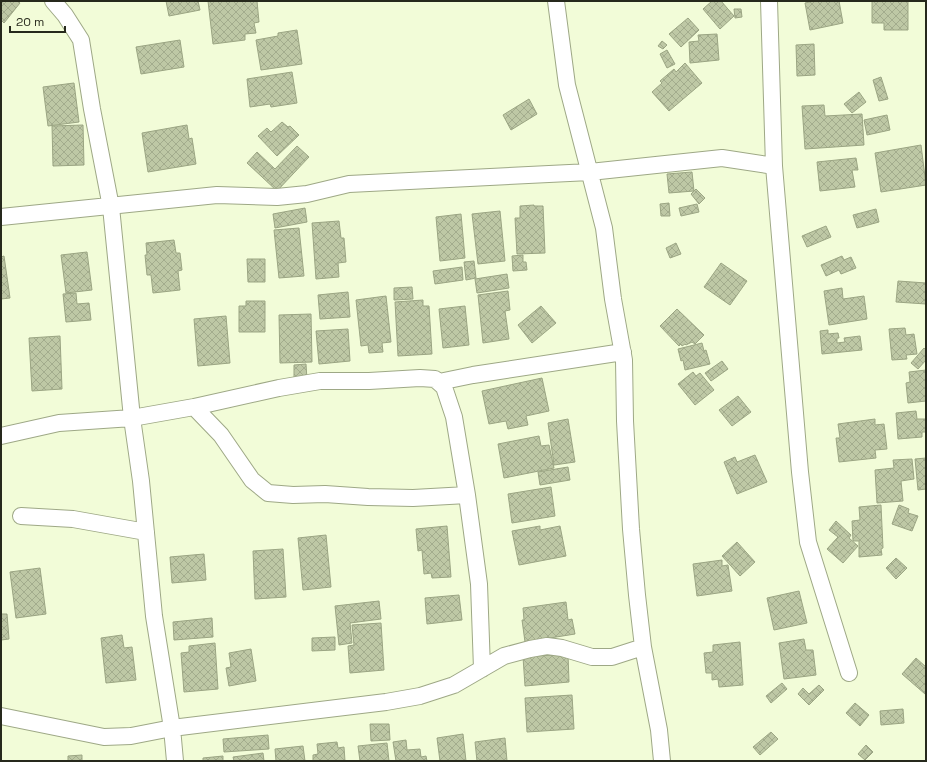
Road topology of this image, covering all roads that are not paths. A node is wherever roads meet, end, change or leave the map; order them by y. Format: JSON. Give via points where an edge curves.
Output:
{"nodes":[{"id":1,"x":53,"y":1,"type":"edge"},
{"id":2,"x":556,"y":1,"type":"edge"},
{"id":3,"x":769,"y":1,"type":"edge"},
{"id":4,"x":774,"y":166,"type":"junction"},
{"id":5,"x":590,"y":172,"type":"junction"},
{"id":6,"x":111,"y":207,"type":"junction"},
{"id":7,"x":1,"y":217,"type":"edge"},
{"id":8,"x":623,"y":352,"type":"junction"},
{"id":9,"x":439,"y":382,"type":"junction"},
{"id":10,"x":194,"y":407,"type":"junction"},
{"id":11,"x":132,"y":418,"type":"junction"},
{"id":12,"x":1,"y":436,"type":"edge"},
{"id":13,"x":467,"y":495,"type":"junction"},
{"id":14,"x":21,"y":516,"type":"dead end"},
{"id":15,"x":146,"y":532,"type":"junction"},
{"id":16,"x":643,"y":646,"type":"junction"},
{"id":17,"x":482,"y":669,"type":"junction"},
{"id":18,"x":849,"y":673,"type":"dead end"},
{"id":19,"x":1,"y":716,"type":"edge"},
{"id":20,"x":172,"y":728,"type":"junction"},
{"id":21,"x":175,"y":761,"type":"edge"},
{"id":22,"x":662,"y":761,"type":"edge"}],
"edges":[{"from":1,"to":6,"type":"street","via":[[81,40]]},
{"from":2,"to":5,"type":"street","via":[[567,85]]},
{"from":3,"to":4,"type":"street"},
{"from":4,"to":5,"type":"street","via":[[722,158]]},
{"from":4,"to":18,"type":"street","via":[[808,542]]},
{"from":5,"to":6,"type":"street","via":[[349,184],[308,194],[277,197],[217,196]]},
{"from":5,"to":8,"type":"street","via":[[604,228]]},
{"from":6,"to":7,"type":"street"},
{"from":6,"to":11,"type":"street"},
{"from":8,"to":9,"type":"street"},
{"from":8,"to":16,"type":"street","via":[[631,529]]},
{"from":9,"to":10,"type":"street","via":[[435,379],[420,378],[320,381]]},
{"from":9,"to":13,"type":"street","via":[[444,387],[454,417]]},
{"from":10,"to":11,"type":"street"},
{"from":10,"to":13,"type":"street","via":[[221,435],[252,480],[268,493],[414,498]]},
{"from":11,"to":12,"type":"street","via":[[59,423]]},
{"from":11,"to":15,"type":"street"},
{"from":13,"to":17,"type":"street","via":[[479,584]]},
{"from":14,"to":15,"type":"street","via":[[73,519]]},
{"from":15,"to":20,"type":"street","via":[[154,616]]},
{"from":16,"to":17,"type":"street","via":[[612,657],[592,657],[546,646],[504,656]]},
{"from":16,"to":22,"type":"street","via":[[659,730]]},
{"from":17,"to":20,"type":"street","via":[[454,685],[420,696]]},
{"from":19,"to":20,"type":"street","via":[[104,736],[131,736]]},
{"from":20,"to":21,"type":"street"}]}
